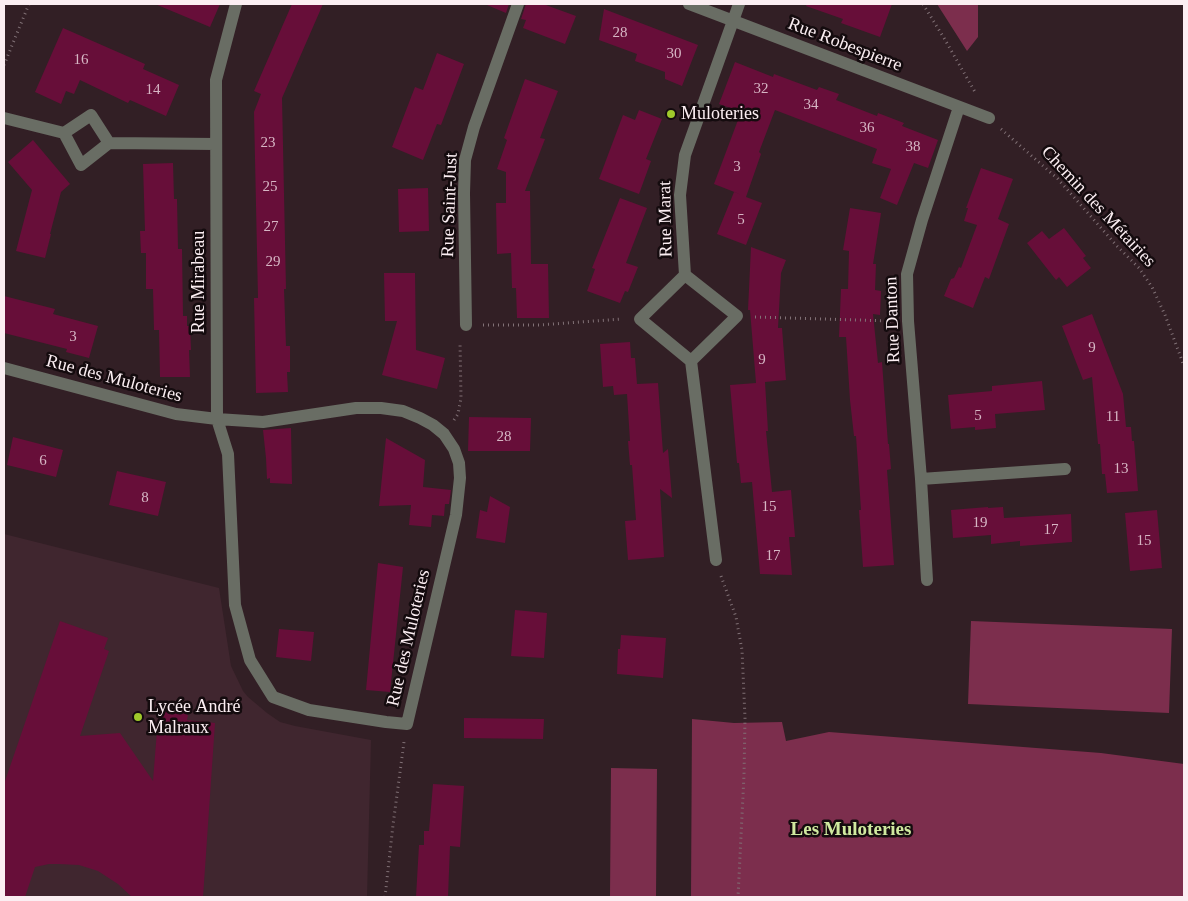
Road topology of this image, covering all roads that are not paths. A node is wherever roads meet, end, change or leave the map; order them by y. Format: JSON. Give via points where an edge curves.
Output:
{"nodes":[{"id":1,"x":236,"y":4,"type":"edge"},
{"id":2,"x":518,"y":4,"type":"edge"},
{"id":3,"x":689,"y":4,"type":"edge"},
{"id":4,"x":739,"y":4,"type":"edge"},
{"id":5,"x":733,"y":20,"type":"junction"},
{"id":6,"x":959,"y":107,"type":"junction"},
{"id":7,"x":4,"y":118,"type":"edge"},
{"id":8,"x":989,"y":118,"type":"road end"},
{"id":9,"x":64,"y":133,"type":"junction"},
{"id":10,"x":109,"y":143,"type":"junction"},
{"id":11,"x":216,"y":144,"type":"junction"},
{"id":12,"x":685,"y":275,"type":"junction"},
{"id":13,"x":466,"y":325,"type":"road end"},
{"id":14,"x":691,"y":362,"type":"junction"},
{"id":15,"x":4,"y":368,"type":"edge"},
{"id":16,"x":217,"y":419,"type":"junction"},
{"id":17,"x":1065,"y":469,"type":"dead end"},
{"id":18,"x":921,"y":479,"type":"junction"},
{"id":19,"x":716,"y":560,"type":"road end"},
{"id":20,"x":927,"y":580,"type":"dead end"}],
"edges":[{"from":1,"to":11,"type":"street","name":"Rue Mirabeau","via":[[216,80]]},
{"from":2,"to":13,"type":"street","name":"Rue Saint-Just","via":[[465,160]]},
{"from":3,"to":5,"type":"street","name":"Rue Robespierre"},
{"from":4,"to":5,"type":"street","name":"Rue Marat"},
{"from":5,"to":6,"type":"street","name":"Rue Robespierre"},
{"from":5,"to":12,"type":"street","name":"Rue Marat","via":[[685,155],[680,195]]},
{"from":6,"to":8,"type":"street","name":"Rue Robespierre"},
{"from":6,"to":18,"type":"street","name":"Rue Danton","via":[[907,274]]},
{"from":7,"to":9,"type":"street"},
{"from":9,"to":10,"type":"street","via":[[91,115]]},
{"from":9,"to":10,"type":"street","via":[[81,165]]},
{"from":10,"to":11,"type":"street"},
{"from":11,"to":16,"type":"street","name":"Rue Mirabeau"},
{"from":12,"to":14,"type":"street","name":"Rue Marat","via":[[640,319]]},
{"from":12,"to":14,"type":"street","name":"Rue Marat","via":[[737,316]]},
{"from":14,"to":19,"type":"street"},
{"from":15,"to":16,"type":"street","name":"Rue des Muloteries","via":[[176,414]]},
{"from":16,"to":16,"type":"street","name":"Rue des Muloteries","via":[[228,454],[235,605],[250,660],[273,697],[309,710],[407,724],[456,515],[460,478],[454,449],[433,425],[403,411],[381,408],[356,408],[263,422]]},
{"from":17,"to":18,"type":"street"},
{"from":18,"to":20,"type":"street","name":"Rue Danton"}]}
